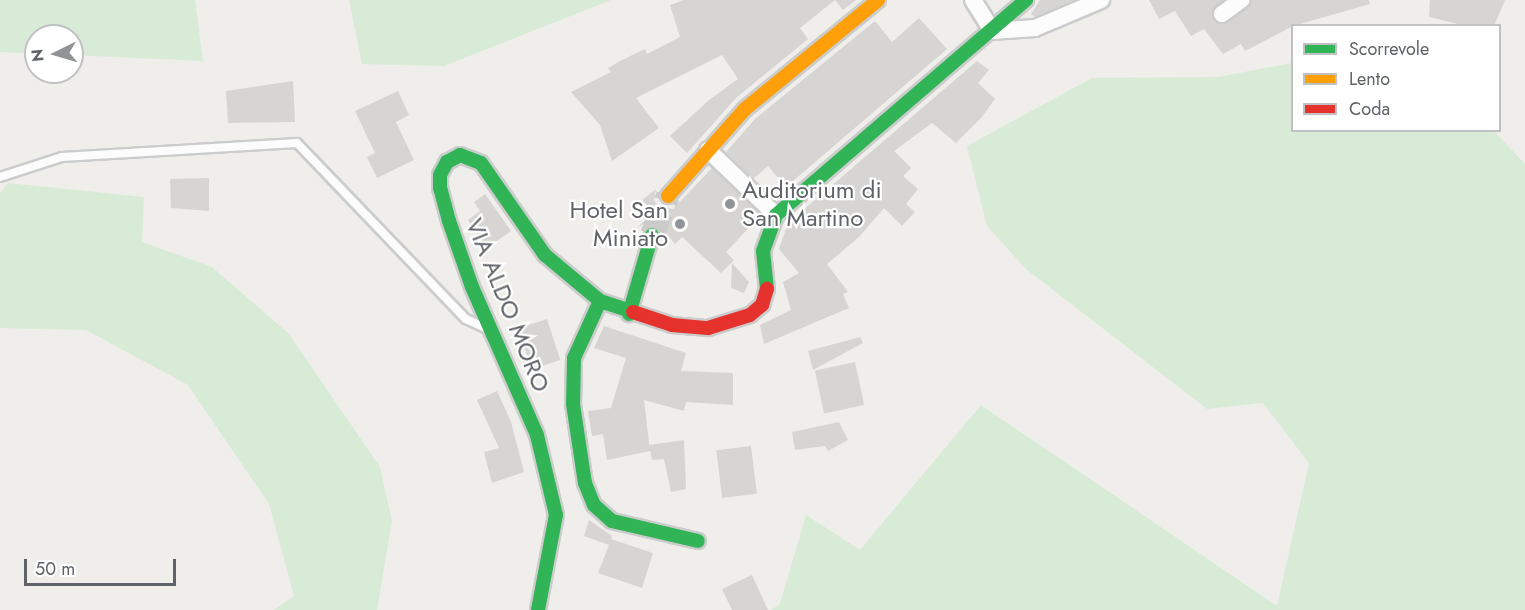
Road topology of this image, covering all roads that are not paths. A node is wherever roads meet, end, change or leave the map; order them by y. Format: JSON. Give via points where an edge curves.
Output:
{"nodes":[{"id":1,"x":878,"y":0,"type":"edge"},
{"id":2,"x":973,"y":0,"type":"edge"},
{"id":3,"x":1026,"y":0,"type":"edge"},
{"id":4,"x":1101,"y":0,"type":"edge"},
{"id":5,"x":1241,"y":0,"type":"edge"},
{"id":6,"x":1222,"y":14,"type":"dead end"},
{"id":7,"x":992,"y":30,"type":"junction"},
{"id":8,"x":708,"y":150,"type":"junction"},
{"id":9,"x":0,"y":177,"type":"edge"},
{"id":10,"x":668,"y":196,"type":"tunnel mouth"},
{"id":11,"x":776,"y":215,"type":"junction"},
{"id":12,"x":652,"y":235,"type":"tunnel mouth"},
{"id":13,"x":600,"y":302,"type":"junction"},
{"id":14,"x":629,"y":314,"type":"junction"},
{"id":15,"x":491,"y":330,"type":"junction"},
{"id":16,"x":698,"y":541,"type":"dead end"},
{"id":17,"x":538,"y":610,"type":"edge"}],
"edges":[{"from":1,"to":8,"type":"main road","via":[[745,109]]},
{"from":2,"to":7,"type":"street"},
{"from":3,"to":7,"type":"main road"},
{"from":4,"to":7,"type":"street","via":[[1035,27]]},
{"from":5,"to":6,"type":"street"},
{"from":7,"to":11,"type":"main road"},
{"from":8,"to":10,"type":"main road"},
{"from":8,"to":11,"type":"street"},
{"from":9,"to":15,"type":"lane","via":[[62,158],[297,143],[466,319]]},
{"from":11,"to":14,"type":"main road","name":"VIA ALDO MORO","via":[[763,251],[767,294],[750,315],[708,328],[672,325]]},
{"from":12,"to":14,"type":"main road"},
{"from":13,"to":14,"type":"main road","name":"VIA ALDO MORO"},
{"from":13,"to":15,"type":"main road","name":"VIA ALDO MORO","via":[[545,255],[481,163],[471,156],[459,155],[443,169],[440,188],[472,288]]},
{"from":13,"to":16,"type":"main road","name":"VIA ALDO MORO","via":[[574,358],[573,404],[585,483],[594,505],[612,521]]},
{"from":15,"to":17,"type":"main road","name":"VIA ALDO MORO","via":[[537,435],[556,515]]}]}
